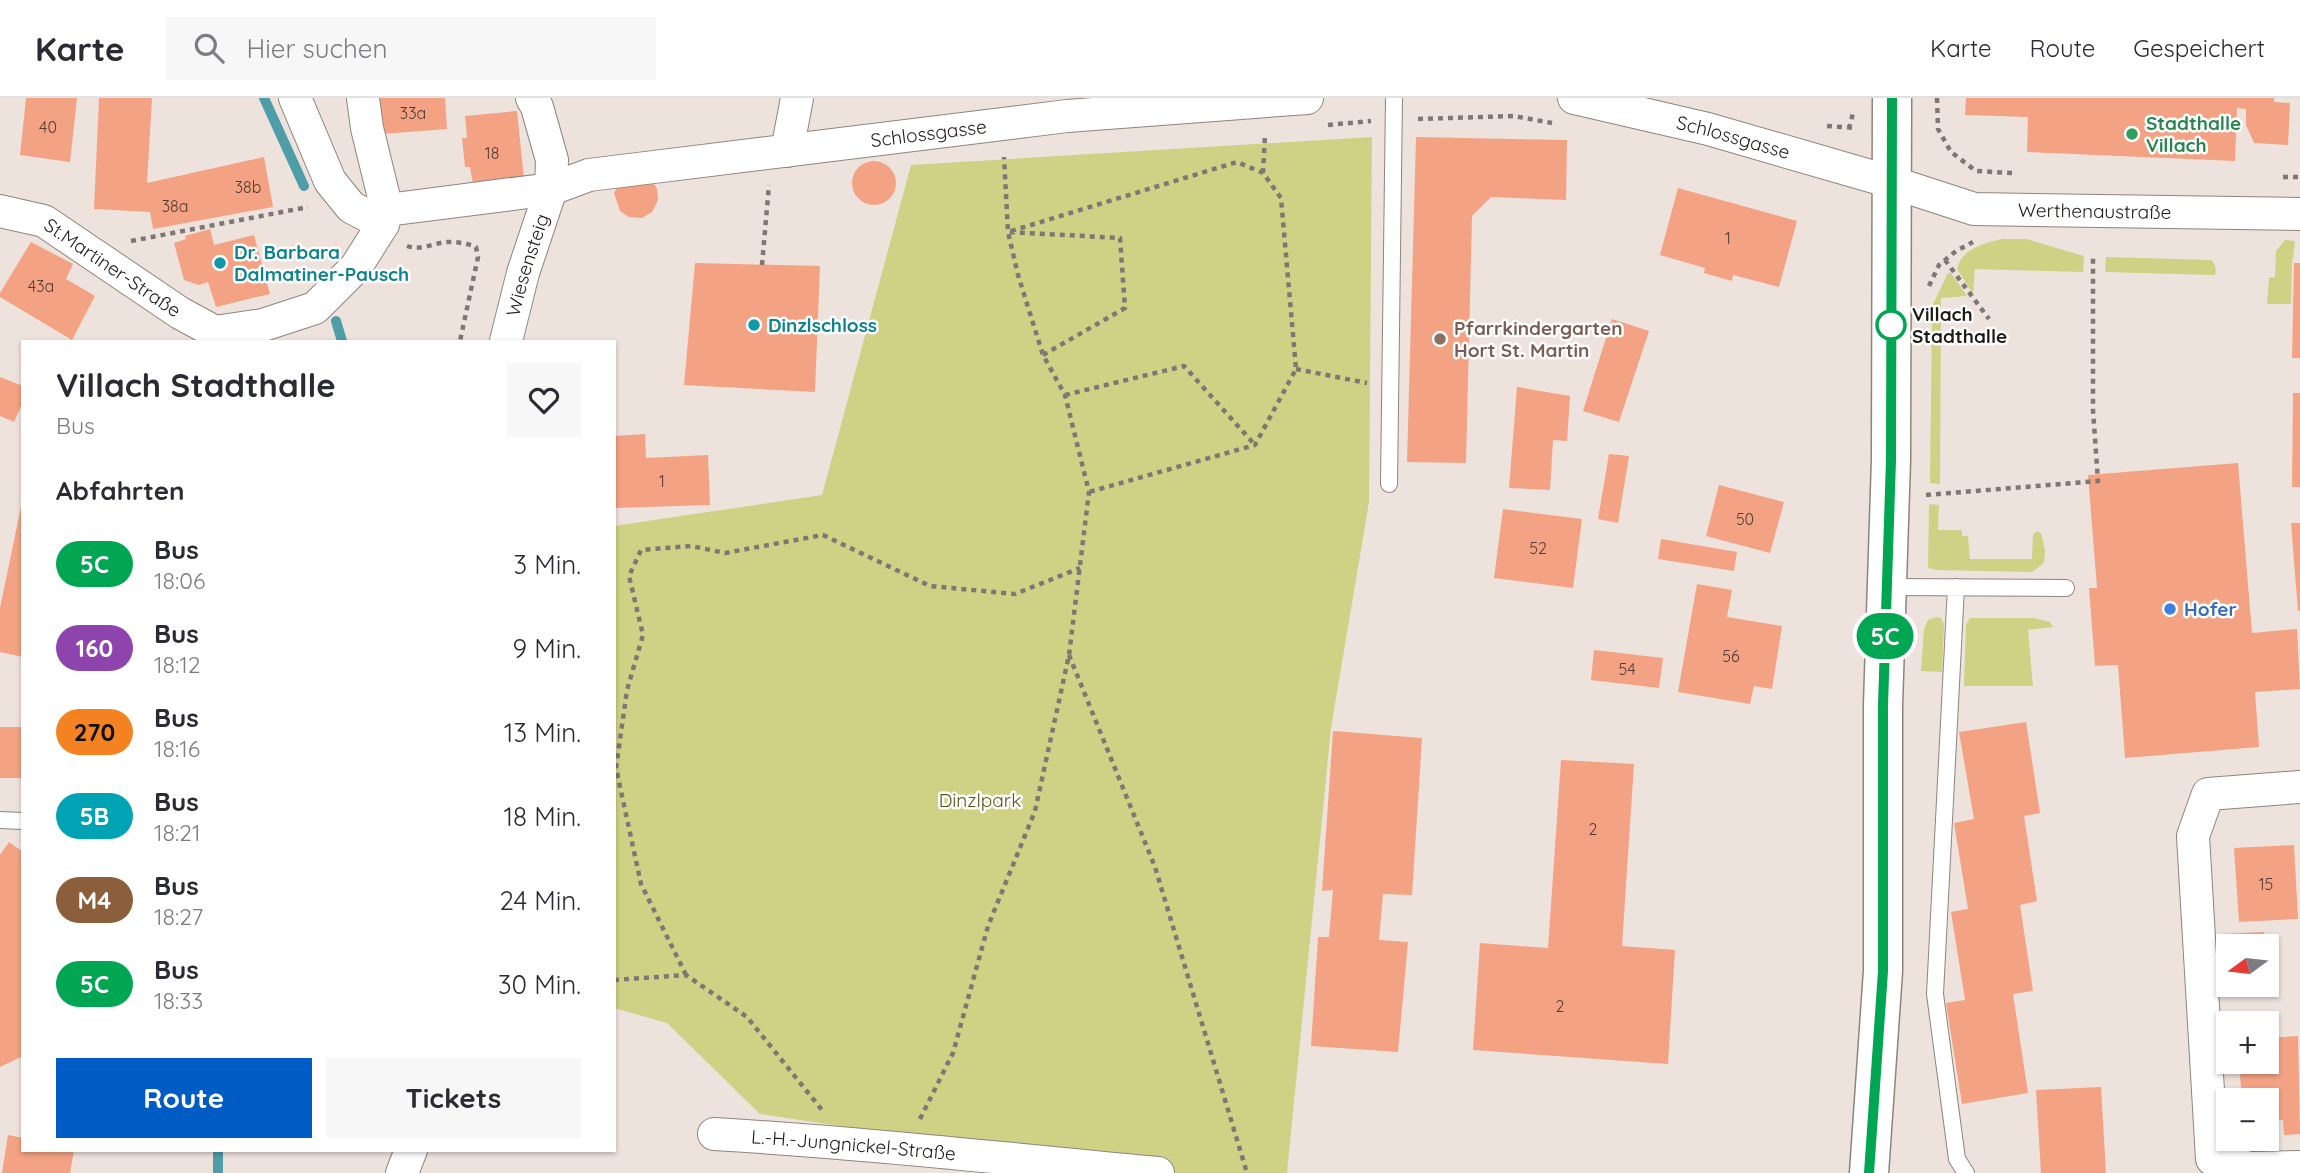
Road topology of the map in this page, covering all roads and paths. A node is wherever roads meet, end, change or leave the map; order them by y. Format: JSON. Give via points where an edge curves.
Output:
{"nodes":[{"id":1,"x":295,"y":98,"type":"edge"},
{"id":2,"x":363,"y":98,"type":"edge"},
{"id":3,"x":532,"y":98,"type":"edge"},
{"id":4,"x":797,"y":98,"type":"edge"},
{"id":5,"x":1394,"y":98,"type":"edge"},
{"id":6,"x":1574,"y":98,"type":"edge"},
{"id":7,"x":1892,"y":98,"type":"edge"},
{"id":8,"x":1937,"y":98,"type":"edge"},
{"id":9,"x":1312,"y":112,"type":"edge"},
{"id":10,"x":1393,"y":119,"type":"junction"},
{"id":11,"x":1555,"y":123,"type":"dead end"},
{"id":12,"x":1265,"y":131,"type":"dead end"},
{"id":13,"x":1003,"y":151,"type":"dead end"},
{"id":14,"x":778,"y":163,"type":"junction"},
{"id":15,"x":1263,"y":173,"type":"junction"},
{"id":16,"x":2013,"y":173,"type":"dead end"},
{"id":17,"x":2272,"y":177,"type":"dead end"},
{"id":18,"x":2300,"y":177,"type":"edge"},
{"id":19,"x":1891,"y":182,"type":"junction"},
{"id":20,"x":551,"y":189,"type":"junction"},
{"id":21,"x":0,"y":192,"type":"edge"},
{"id":22,"x":345,"y":200,"type":"junction"},
{"id":23,"x":0,"y":211,"type":"edge"},
{"id":24,"x":2300,"y":214,"type":"edge"},
{"id":25,"x":44,"y":221,"type":"junction"},
{"id":26,"x":390,"y":225,"type":"junction"},
{"id":27,"x":1008,"y":232,"type":"junction"},
{"id":28,"x":127,"y":242,"type":"dead end"},
{"id":29,"x":2093,"y":254,"type":"dead end"},
{"id":30,"x":1945,"y":260,"type":"dead end"},
{"id":31,"x":762,"y":265,"type":"dead end"},
{"id":32,"x":1989,"y":319,"type":"dead end"},
{"id":33,"x":213,"y":337,"type":"edge"},
{"id":34,"x":460,"y":340,"type":"edge"},
{"id":35,"x":506,"y":340,"type":"edge"},
{"id":36,"x":1043,"y":355,"type":"junction"},
{"id":37,"x":1296,"y":369,"type":"junction"},
{"id":38,"x":1389,"y":387,"type":"junction"},
{"id":39,"x":1065,"y":395,"type":"junction"},
{"id":40,"x":1255,"y":444,"type":"junction"},
{"id":41,"x":1389,"y":484,"type":"dead end"},
{"id":42,"x":1089,"y":492,"type":"junction"},
{"id":43,"x":1922,"y":495,"type":"dead end"},
{"id":44,"x":1080,"y":568,"type":"junction"},
{"id":45,"x":1886,"y":587,"type":"junction"},
{"id":46,"x":1956,"y":587,"type":"junction"},
{"id":47,"x":2066,"y":588,"type":"dead end"},
{"id":48,"x":1069,"y":655,"type":"junction"},
{"id":49,"x":2300,"y":787,"type":"edge"},
{"id":50,"x":0,"y":820,"type":"edge"},
{"id":51,"x":21,"y":821,"type":"edge"},
{"id":52,"x":686,"y":975,"type":"junction"},
{"id":53,"x":616,"y":980,"type":"edge"},
{"id":54,"x":715,"y":1134,"type":"dead end"},
{"id":55,"x":845,"y":1142,"type":"junction"},
{"id":56,"x":905,"y":1148,"type":"junction"},
{"id":57,"x":410,"y":1152,"type":"edge"},
{"id":58,"x":2300,"y":1167,"type":"edge"},
{"id":59,"x":402,"y":1173,"type":"edge"},
{"id":60,"x":1158,"y":1173,"type":"edge"},
{"id":61,"x":1247,"y":1173,"type":"edge"},
{"id":62,"x":1869,"y":1173,"type":"edge"},
{"id":63,"x":1966,"y":1173,"type":"edge"}],
"edges":[{"from":1,"to":22,"type":"street","via":[[330,181]]},
{"from":2,"to":26,"type":"street"},
{"from":3,"to":20,"type":"street","via":[[552,160]]},
{"from":4,"to":14,"type":"street"},
{"from":5,"to":10,"type":"lane"},
{"from":6,"to":19,"type":"street","name":"Schlossgasse"},
{"from":7,"to":19,"type":"main road"},
{"from":8,"to":16,"type":"path","via":[[1938,129],[1951,152],[1976,171]]},
{"from":9,"to":10,"type":"path"},
{"from":9,"to":14,"type":"street","name":"Schlossgasse","via":[[1067,116]]},
{"from":10,"to":11,"type":"path","via":[[1514,116]]},
{"from":10,"to":38,"type":"lane"},
{"from":12,"to":15,"type":"path"},
{"from":13,"to":27,"type":"path"},
{"from":14,"to":20,"type":"street","name":"Schlossgasse","via":[[589,175]]},
{"from":14,"to":31,"type":"path"},
{"from":15,"to":27,"type":"path","via":[[1237,162]]},
{"from":15,"to":37,"type":"path","via":[[1281,198]]},
{"from":17,"to":18,"type":"path"},
{"from":19,"to":24,"type":"street","name":"Werthenaustraße","via":[[1974,208]]},
{"from":19,"to":45,"type":"main road"},
{"from":20,"to":26,"type":"street","name":"Schlossgasse"},
{"from":20,"to":35,"type":"street","name":"Wiesensteig"},
{"from":21,"to":25,"type":"street"},
{"from":22,"to":26,"type":"street"},
{"from":22,"to":28,"type":"path"},
{"from":23,"to":25,"type":"street","name":"St.Martiner-Straße"},
{"from":25,"to":33,"type":"street","name":"St.Martiner-Straße"},
{"from":26,"to":33,"type":"street","name":"St.Martiner-Straße","via":[[315,308]]},
{"from":26,"to":34,"type":"path","via":[[410,248],[446,242],[476,247],[478,257]]},
{"from":27,"to":36,"type":"path"},
{"from":27,"to":36,"type":"path","via":[[1120,238],[1125,308]]},
{"from":29,"to":43,"type":"path","via":[[2098,481]]},
{"from":30,"to":32,"type":"path"},
{"from":36,"to":39,"type":"path"},
{"from":37,"to":38,"type":"path"},
{"from":37,"to":40,"type":"path"},
{"from":38,"to":41,"type":"lane"},
{"from":39,"to":40,"type":"path","via":[[1184,366]]},
{"from":39,"to":42,"type":"path"},
{"from":40,"to":42,"type":"path"},
{"from":42,"to":44,"type":"path"},
{"from":44,"to":48,"type":"path"},
{"from":44,"to":52,"type":"path","via":[[1015,594],[930,586],[823,535],[725,553],[691,546],[641,550],[629,576],[643,635],[627,690],[617,768],[641,884]]},
{"from":45,"to":46,"type":"lane"},
{"from":45,"to":62,"type":"main road","via":[[1883,971]]},
{"from":46,"to":47,"type":"lane"},
{"from":46,"to":63,"type":"lane","via":[[1935,994],[1957,1159]]},
{"from":48,"to":56,"type":"path","via":[[1035,811],[988,926],[953,1053]]},
{"from":48,"to":61,"type":"path","via":[[1155,867]]},
{"from":49,"to":58,"type":"street","via":[[2208,794],[2193,836],[2212,1159],[2251,1168]]},
{"from":50,"to":51,"type":"lane"},
{"from":52,"to":53,"type":"path"},
{"from":52,"to":55,"type":"path","via":[[747,1017]]},
{"from":54,"to":55,"type":"street","name":"L.-H.-Jungnickel-Straße"},
{"from":55,"to":56,"type":"street","name":"L.-H.-Jungnickel-Straße"},
{"from":56,"to":60,"type":"street","name":"L.-H.-Jungnickel-Straße"},
{"from":57,"to":59,"type":"street"}]}
